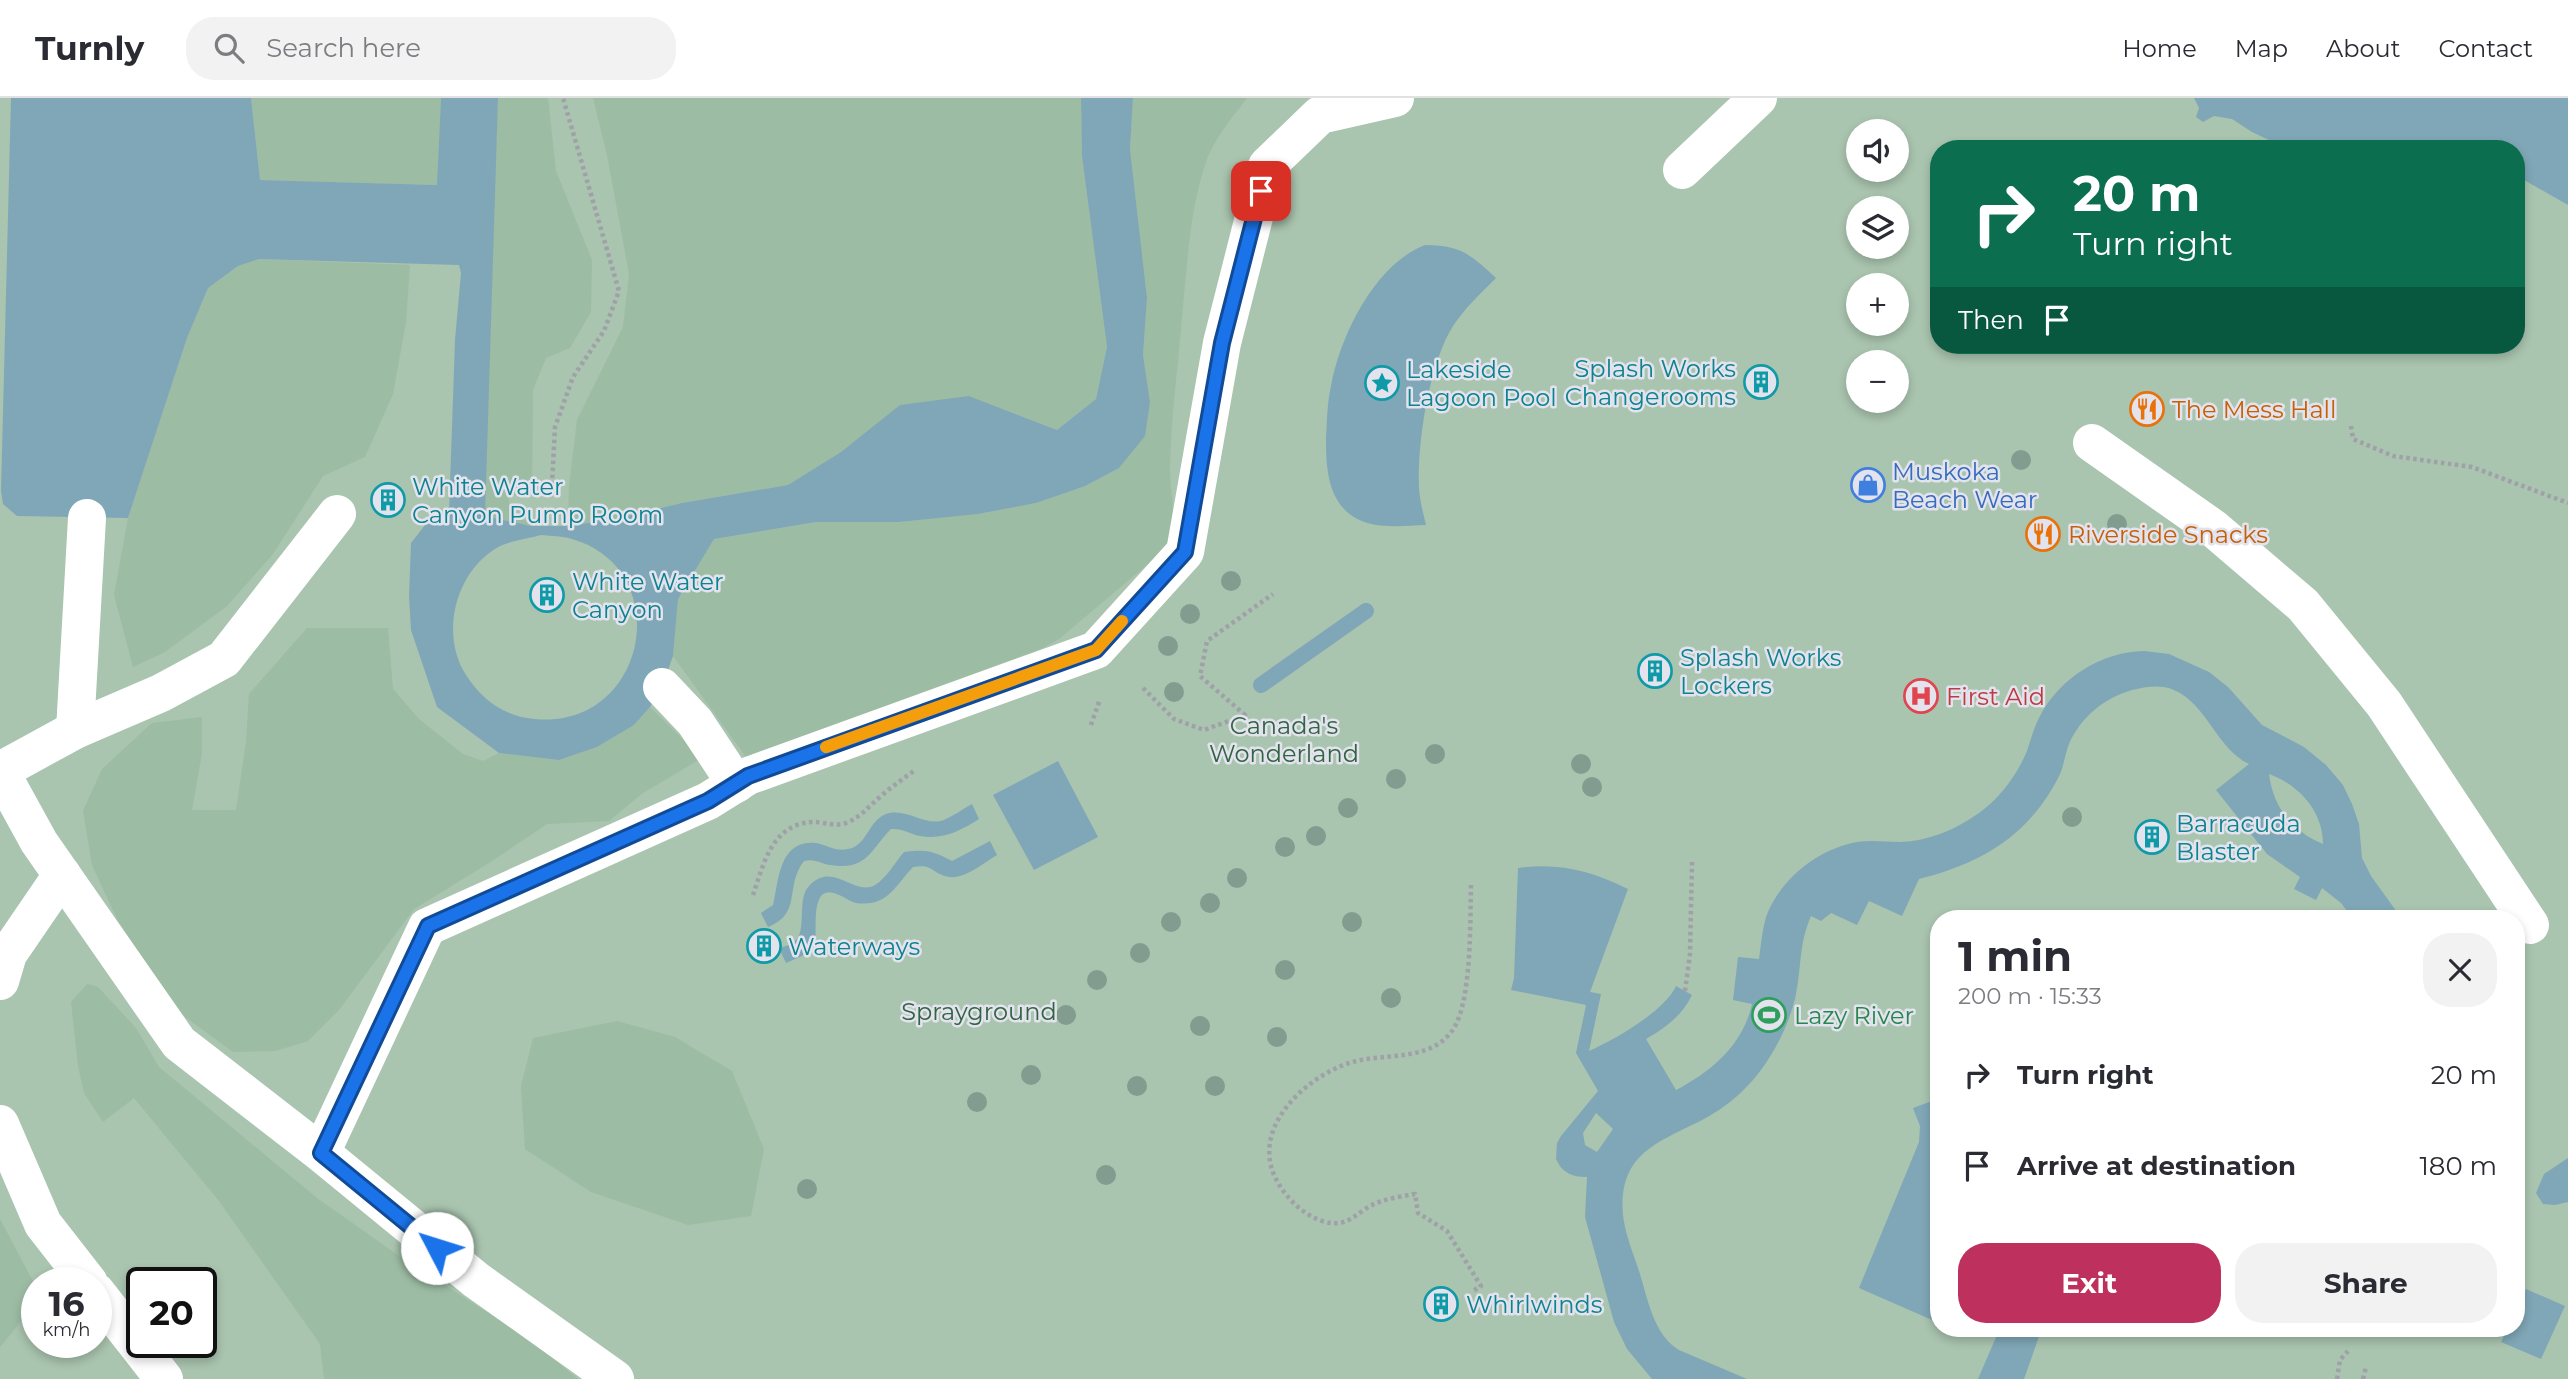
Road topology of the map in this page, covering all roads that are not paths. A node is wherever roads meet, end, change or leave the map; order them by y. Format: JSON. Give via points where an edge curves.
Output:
{"nodes":[{"id":1,"x":1395,"y":98,"type":"edge"},
{"id":2,"x":1758,"y":98,"type":"edge"},
{"id":3,"x":1682,"y":170,"type":"dead end"},
{"id":4,"x":2092,"y":443,"type":"dead end"},
{"id":5,"x":337,"y":514,"type":"dead end"},
{"id":6,"x":88,"y":518,"type":"dead end"},
{"id":7,"x":662,"y":687,"type":"dead end"},
{"id":8,"x":75,"y":730,"type":"junction"},
{"id":9,"x":0,"y":771,"type":"edge"},
{"id":10,"x":736,"y":784,"type":"junction"},
{"id":11,"x":62,"y":876,"type":"junction"},
{"id":12,"x":2520,"y":910,"type":"edge"},
{"id":13,"x":2525,"y":917,"type":"edge"},
{"id":14,"x":2530,"y":925,"type":"dead end"},
{"id":15,"x":0,"y":981,"type":"edge"},
{"id":16,"x":0,"y":1124,"type":"edge"},
{"id":17,"x":321,"y":1153,"type":"junction"},
{"id":18,"x":77,"y":1267,"type":"edge"},
{"id":19,"x":112,"y":1312,"type":"edge"},
{"id":20,"x":164,"y":1379,"type":"edge"},
{"id":21,"x":615,"y":1379,"type":"edge"}],
"edges":[{"from":1,"to":10,"type":"lane","via":[[1320,115],[1267,166],[1222,343],[1185,552],[1096,650]]},
{"from":2,"to":3,"type":"lane"},
{"from":4,"to":12,"type":"lane","via":[[2213,528],[2303,605],[2384,704]]},
{"from":5,"to":8,"type":"lane","via":[[223,659],[161,694]]},
{"from":6,"to":8,"type":"lane"},
{"from":7,"to":10,"type":"lane","via":[[695,722]]},
{"from":8,"to":9,"type":"lane"},
{"from":9,"to":11,"type":"lane"},
{"from":10,"to":17,"type":"lane","via":[[696,807],[428,926]]},
{"from":11,"to":15,"type":"lane","via":[[8,954]]},
{"from":11,"to":17,"type":"lane","via":[[179,1043]]},
{"from":13,"to":14,"type":"lane"},
{"from":16,"to":18,"type":"lane","via":[[43,1224]]},
{"from":17,"to":21,"type":"lane","via":[[476,1280]]},
{"from":19,"to":20,"type":"lane"}]}
